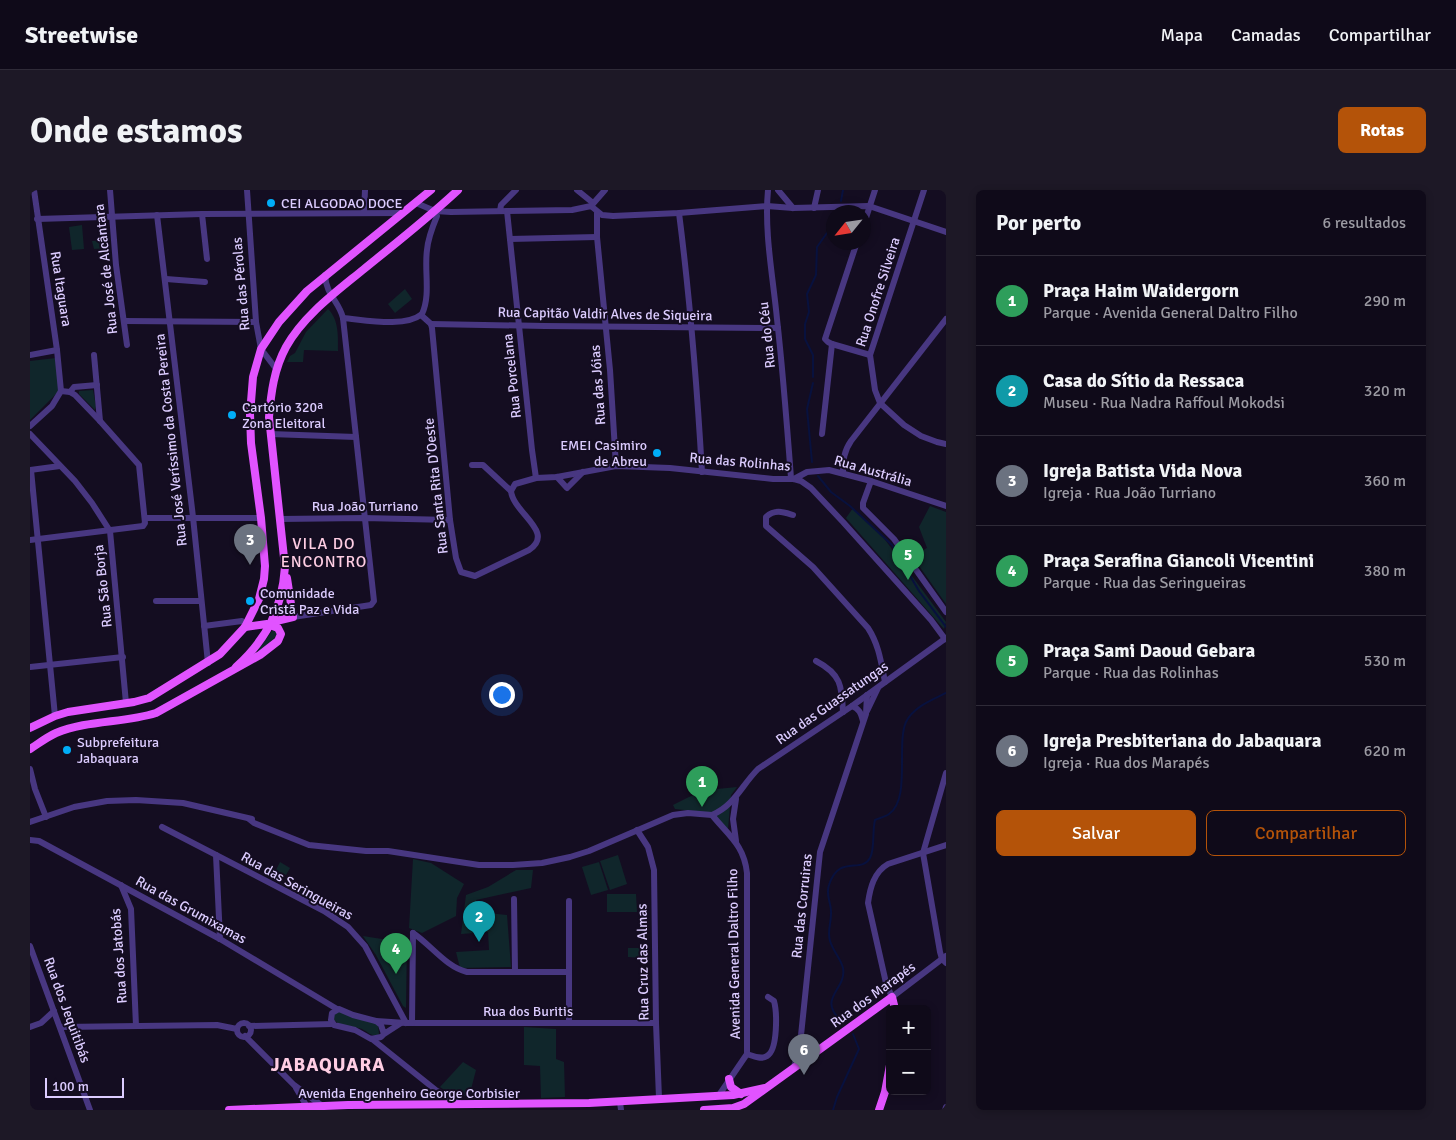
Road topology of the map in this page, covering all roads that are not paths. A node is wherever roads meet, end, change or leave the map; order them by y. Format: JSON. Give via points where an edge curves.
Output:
{"nodes":[{"id":1,"x":34,"y":190,"type":"edge"},
{"id":2,"x":110,"y":190,"type":"edge"},
{"id":3,"x":247,"y":190,"type":"edge"},
{"id":4,"x":365,"y":190,"type":"edge"},
{"id":5,"x":431,"y":190,"type":"edge"},
{"id":6,"x":458,"y":190,"type":"edge"},
{"id":7,"x":516,"y":190,"type":"edge"},
{"id":8,"x":578,"y":190,"type":"edge"},
{"id":9,"x":605,"y":190,"type":"edge"},
{"id":10,"x":768,"y":190,"type":"edge"},
{"id":11,"x":778,"y":190,"type":"edge"},
{"id":12,"x":818,"y":190,"type":"edge"},
{"id":13,"x":875,"y":190,"type":"edge"},
{"id":14,"x":924,"y":190,"type":"edge"},
{"id":15,"x":416,"y":203,"type":"junction"},
{"id":16,"x":592,"y":205,"type":"junction"},
{"id":17,"x":869,"y":205,"type":"edge"},
{"id":18,"x":767,"y":206,"type":"junction"},
{"id":19,"x":871,"y":207,"type":"edge"},
{"id":20,"x":793,"y":208,"type":"junction"},
{"id":21,"x":814,"y":208,"type":"junction"},
{"id":22,"x":826,"y":208,"type":"edge"},
{"id":23,"x":435,"y":211,"type":"junction"},
{"id":24,"x":503,"y":211,"type":"junction"},
{"id":25,"x":364,"y":213,"type":"junction"},
{"id":26,"x":380,"y":213,"type":"junction"},
{"id":27,"x":403,"y":213,"type":"junction"},
{"id":28,"x":597,"y":213,"type":"junction"},
{"id":29,"x":679,"y":213,"type":"junction"},
{"id":30,"x":202,"y":214,"type":"junction"},
{"id":31,"x":248,"y":214,"type":"junction"},
{"id":32,"x":157,"y":215,"type":"junction"},
{"id":33,"x":111,"y":216,"type":"junction"},
{"id":34,"x":37,"y":219,"type":"junction"},
{"id":35,"x":914,"y":222,"type":"junction"},
{"id":36,"x":385,"y":228,"type":"junction"},
{"id":37,"x":946,"y":232,"type":"edge"},
{"id":38,"x":597,"y":237,"type":"junction"},
{"id":39,"x":510,"y":239,"type":"junction"},
{"id":40,"x":854,"y":250,"type":"edge"},
{"id":41,"x":207,"y":259,"type":"dead end"},
{"id":42,"x":325,"y":275,"type":"junction"},
{"id":43,"x":166,"y":279,"type":"junction"},
{"id":44,"x":205,"y":282,"type":"dead end"},
{"id":45,"x":331,"y":296,"type":"junction"},
{"id":46,"x":421,"y":315,"type":"junction"},
{"id":47,"x":343,"y":318,"type":"junction"},
{"id":48,"x":946,"y":319,"type":"edge"},
{"id":49,"x":170,"y":321,"type":"junction"},
{"id":50,"x":124,"y":322,"type":"junction"},
{"id":51,"x":256,"y":322,"type":"junction"},
{"id":52,"x":431,"y":324,"type":"junction"},
{"id":53,"x":519,"y":326,"type":"junction"},
{"id":54,"x":606,"y":327,"type":"junction"},
{"id":55,"x":692,"y":327,"type":"junction"},
{"id":56,"x":778,"y":328,"type":"junction"},
{"id":57,"x":832,"y":344,"type":"junction"},
{"id":58,"x":127,"y":345,"type":"dead end"},
{"id":59,"x":261,"y":349,"type":"junction"},
{"id":60,"x":57,"y":350,"type":"junction"},
{"id":61,"x":30,"y":354,"type":"edge"},
{"id":62,"x":94,"y":355,"type":"dead end"},
{"id":63,"x":870,"y":355,"type":"junction"},
{"id":64,"x":277,"y":370,"type":"junction"},
{"id":65,"x":97,"y":385,"type":"junction"},
{"id":66,"x":61,"y":391,"type":"junction"},
{"id":67,"x":70,"y":392,"type":"junction"},
{"id":68,"x":880,"y":403,"type":"junction"},
{"id":69,"x":100,"y":421,"type":"junction"},
{"id":70,"x":30,"y":426,"type":"edge"},
{"id":71,"x":30,"y":434,"type":"edge"},
{"id":72,"x":270,"y":434,"type":"junction"},
{"id":73,"x":822,"y":434,"type":"dead end"},
{"id":74,"x":356,"y":436,"type":"junction"},
{"id":75,"x":946,"y":444,"type":"edge"},
{"id":76,"x":60,"y":466,"type":"junction"},
{"id":77,"x":472,"y":466,"type":"dead end"},
{"id":78,"x":616,"y":466,"type":"junction"},
{"id":79,"x":30,"y":470,"type":"edge"},
{"id":80,"x":583,"y":472,"type":"junction"},
{"id":81,"x":702,"y":472,"type":"junction"},
{"id":82,"x":843,"y":473,"type":"junction"},
{"id":83,"x":557,"y":477,"type":"junction"},
{"id":84,"x":536,"y":478,"type":"junction"},
{"id":85,"x":792,"y":478,"type":"junction"},
{"id":86,"x":872,"y":482,"type":"junction"},
{"id":87,"x":512,"y":491,"type":"junction"},
{"id":88,"x":946,"y":506,"type":"edge"},
{"id":89,"x":793,"y":515,"type":"dead end"},
{"id":90,"x":193,"y":517,"type":"junction"},
{"id":91,"x":145,"y":518,"type":"junction"},
{"id":92,"x":261,"y":518,"type":"junction"},
{"id":93,"x":364,"y":518,"type":"junction"},
{"id":94,"x":280,"y":519,"type":"junction"},
{"id":95,"x":450,"y":520,"type":"junction"},
{"id":96,"x":110,"y":531,"type":"junction"},
{"id":97,"x":38,"y":538,"type":"junction"},
{"id":98,"x":30,"y":540,"type":"edge"},
{"id":99,"x":285,"y":566,"type":"junction"},
{"id":100,"x":201,"y":601,"type":"junction"},
{"id":101,"x":156,"y":602,"type":"dead end"},
{"id":102,"x":946,"y":612,"type":"edge"},
{"id":103,"x":293,"y":617,"type":"junction"},
{"id":104,"x":271,"y":623,"type":"junction"},
{"id":105,"x":244,"y":624,"type":"junction"},
{"id":106,"x":204,"y":626,"type":"junction"},
{"id":107,"x":945,"y":638,"type":"edge"},
{"id":108,"x":123,"y":657,"type":"junction"},
{"id":109,"x":816,"y":661,"type":"dead end"},
{"id":110,"x":208,"y":663,"type":"junction"},
{"id":111,"x":50,"y":665,"type":"junction"},
{"id":112,"x":30,"y":667,"type":"edge"},
{"id":113,"x":236,"y":667,"type":"junction"},
{"id":114,"x":883,"y":684,"type":"junction"},
{"id":115,"x":867,"y":695,"type":"junction"},
{"id":116,"x":126,"y":703,"type":"junction"},
{"id":117,"x":852,"y":706,"type":"junction"},
{"id":118,"x":843,"y":712,"type":"junction"},
{"id":119,"x":866,"y":714,"type":"junction"},
{"id":120,"x":55,"y":716,"type":"junction"},
{"id":121,"x":863,"y":723,"type":"junction"},
{"id":122,"x":30,"y":728,"type":"edge"},
{"id":123,"x":30,"y":749,"type":"edge"},
{"id":124,"x":30,"y":769,"type":"edge"},
{"id":125,"x":946,"y":773,"type":"edge"},
{"id":126,"x":737,"y":794,"type":"junction"},
{"id":127,"x":712,"y":815,"type":"junction"},
{"id":128,"x":46,"y":817,"type":"junction"},
{"id":129,"x":30,"y":822,"type":"edge"},
{"id":130,"x":162,"y":827,"type":"dead end"},
{"id":131,"x":637,"y":830,"type":"junction"},
{"id":132,"x":30,"y":840,"type":"edge"},
{"id":133,"x":737,"y":842,"type":"junction"},
{"id":134,"x":946,"y":845,"type":"edge"},
{"id":135,"x":922,"y":853,"type":"junction"},
{"id":136,"x":216,"y":855,"type":"junction"},
{"id":137,"x":120,"y":885,"type":"junction"},
{"id":138,"x":514,"y":899,"type":"dead end"},
{"id":139,"x":569,"y":901,"type":"dead end"},
{"id":140,"x":220,"y":940,"type":"junction"},
{"id":141,"x":30,"y":946,"type":"edge"},
{"id":142,"x":945,"y":960,"type":"edge"},
{"id":143,"x":515,"y":971,"type":"junction"},
{"id":144,"x":569,"y":972,"type":"junction"},
{"id":145,"x":768,"y":996,"type":"dead end"},
{"id":146,"x":892,"y":997,"type":"junction"},
{"id":147,"x":895,"y":1005,"type":"edge"},
{"id":148,"x":337,"y":1009,"type":"junction"},
{"id":149,"x":54,"y":1011,"type":"junction"},
{"id":150,"x":376,"y":1021,"type":"junction"},
{"id":151,"x":332,"y":1022,"type":"junction"},
{"id":152,"x":406,"y":1023,"type":"junction"},
{"id":153,"x":656,"y":1023,"type":"junction"},
{"id":154,"x":569,"y":1024,"type":"junction"},
{"id":155,"x":136,"y":1026,"type":"junction"},
{"id":156,"x":30,"y":1027,"type":"edge"},
{"id":157,"x":60,"y":1027,"type":"junction"},
{"id":158,"x":237,"y":1029,"type":"junction"},
{"id":159,"x":248,"y":1031,"type":"junction"},
{"id":160,"x":383,"y":1034,"type":"junction"},
{"id":161,"x":371,"y":1038,"type":"junction"},
{"id":162,"x":801,"y":1038,"type":"junction"},
{"id":163,"x":815,"y":1052,"type":"junction"},
{"id":164,"x":392,"y":1054,"type":"junction"},
{"id":165,"x":747,"y":1054,"type":"junction"},
{"id":166,"x":794,"y":1067,"type":"junction"},
{"id":167,"x":729,"y":1079,"type":"junction"},
{"id":168,"x":294,"y":1085,"type":"junction"},
{"id":169,"x":886,"y":1087,"type":"edge"},
{"id":170,"x":765,"y":1088,"type":"junction"},
{"id":171,"x":437,"y":1091,"type":"junction"},
{"id":172,"x":741,"y":1094,"type":"junction"},
{"id":173,"x":719,"y":1095,"type":"junction"},
{"id":174,"x":659,"y":1098,"type":"junction"},
{"id":175,"x":438,"y":1104,"type":"junction"},
{"id":176,"x":461,"y":1104,"type":"junction"},
{"id":177,"x":321,"y":1106,"type":"junction"},
{"id":178,"x":589,"y":1106,"type":"edge"},
{"id":179,"x":620,"y":1106,"type":"edge"},
{"id":180,"x":350,"y":1107,"type":"edge"},
{"id":181,"x":308,"y":1108,"type":"edge"},
{"id":182,"x":90,"y":1110,"type":"edge"},
{"id":183,"x":229,"y":1110,"type":"edge"},
{"id":184,"x":702,"y":1110,"type":"edge"},
{"id":185,"x":879,"y":1110,"type":"edge"}],
"edges":[{"from":1,"to":34,"type":"street","name":"Rua Itaguara"},
{"from":2,"to":33,"type":"street","name":"Rua José de Alcântara"},
{"from":3,"to":31,"type":"street","name":"Rua das Pérolas"},
{"from":4,"to":25,"type":"street"},
{"from":5,"to":15,"type":"main road"},
{"from":6,"to":23,"type":"main road"},
{"from":7,"to":24,"type":"street","via":[[501,205]]},
{"from":8,"to":16,"type":"street"},
{"from":9,"to":16,"type":"street"},
{"from":10,"to":18,"type":"street","name":"Rua do Céu"},
{"from":11,"to":20,"type":"street"},
{"from":12,"to":21,"type":"street"},
{"from":13,"to":17,"type":"street"},
{"from":14,"to":35,"type":"street","name":"Rua Onofre Silveira"},
{"from":15,"to":23,"type":"street"},
{"from":15,"to":27,"type":"main road"},
{"from":16,"to":24,"type":"street","via":[[572,210]]},
{"from":16,"to":28,"type":"street"},
{"from":18,"to":20,"type":"street"},
{"from":18,"to":29,"type":"street"},
{"from":18,"to":56,"type":"street","name":"Rua do Céu"},
{"from":19,"to":35,"type":"street"},
{"from":20,"to":21,"type":"street"},
{"from":21,"to":22,"type":"street"},
{"from":23,"to":24,"type":"street"},
{"from":23,"to":45,"type":"main road"},
{"from":23,"to":46,"type":"street","via":[[437,216],[427,251],[426,299]]},
{"from":24,"to":39,"type":"street","name":"Rua Porcelana"},
{"from":25,"to":26,"type":"street"},
{"from":25,"to":31,"type":"street"},
{"from":26,"to":27,"type":"street"},
{"from":26,"to":36,"type":"street"},
{"from":27,"to":36,"type":"main road"},
{"from":28,"to":29,"type":"street","via":[[613,216]]},
{"from":28,"to":38,"type":"street","name":"Rua das Jóias"},
{"from":29,"to":55,"type":"street"},
{"from":30,"to":31,"type":"street"},
{"from":30,"to":32,"type":"street"},
{"from":30,"to":41,"type":"street"},
{"from":31,"to":51,"type":"street","name":"Rua das Pérolas"},
{"from":32,"to":33,"type":"street"},
{"from":32,"to":43,"type":"street","name":"Rua José Veríssimo da Costa Pereira"},
{"from":33,"to":34,"type":"street"},
{"from":33,"to":50,"type":"street","name":"Rua José de Alcântara"},
{"from":34,"to":60,"type":"street","name":"Rua Itaguara"},
{"from":35,"to":37,"type":"street"},
{"from":35,"to":63,"type":"street","name":"Rua Onofre Silveira"},
{"from":36,"to":42,"type":"main road"},
{"from":38,"to":39,"type":"street"},
{"from":38,"to":54,"type":"street","name":"Rua das Jóias"},
{"from":39,"to":53,"type":"street","name":"Rua Porcelana"},
{"from":40,"to":57,"type":"street","via":[[826,336]]},
{"from":42,"to":45,"type":"street"},
{"from":42,"to":59,"type":"main road","via":[[279,322]]},
{"from":43,"to":44,"type":"street"},
{"from":43,"to":49,"type":"street","name":"Rua José Veríssimo da Costa Pereira"},
{"from":45,"to":47,"type":"street"},
{"from":45,"to":64,"type":"main road","via":[[293,337]]},
{"from":46,"to":47,"type":"street","via":[[410,321],[397,322]]},
{"from":46,"to":52,"type":"street"},
{"from":47,"to":74,"type":"street"},
{"from":48,"to":68,"type":"street"},
{"from":49,"to":50,"type":"street"},
{"from":49,"to":51,"type":"street"},
{"from":49,"to":90,"type":"street","name":"Rua José Veríssimo da Costa Pereira"},
{"from":50,"to":58,"type":"street","name":"Rua José de Alcântara"},
{"from":51,"to":59,"type":"street","name":"Rua das Pérolas"},
{"from":52,"to":53,"type":"street","name":"Rua Capitão Valdir Alves de Siqueira"},
{"from":52,"to":95,"type":"street","name":"Rua Santa Rita D'Oeste"},
{"from":53,"to":54,"type":"street","name":"Rua Capitão Valdir Alves de Siqueira"},
{"from":53,"to":84,"type":"street","name":"Rua Porcelana"},
{"from":54,"to":55,"type":"street","name":"Rua Capitão Valdir Alves de Siqueira"},
{"from":54,"to":78,"type":"street","name":"Rua das Jóias"},
{"from":55,"to":56,"type":"street","name":"Rua Capitão Valdir Alves de Siqueira"},
{"from":55,"to":81,"type":"street"},
{"from":56,"to":85,"type":"street","name":"Rua do Céu"},
{"from":57,"to":63,"type":"street"},
{"from":57,"to":73,"type":"street"},
{"from":59,"to":64,"type":"street","name":"Rua das Pérolas"},
{"from":59,"to":92,"type":"main road","via":[[253,377],[250,414]]},
{"from":60,"to":61,"type":"street"},
{"from":60,"to":66,"type":"street","name":"Rua Itaguara"},
{"from":62,"to":65,"type":"street"},
{"from":63,"to":68,"type":"street","name":"Rua Onofre Silveira"},
{"from":64,"to":72,"type":"main road","via":[[270,397]]},
{"from":65,"to":67,"type":"street","via":[[74,387]]},
{"from":65,"to":69,"type":"street"},
{"from":66,"to":67,"type":"street"},
{"from":66,"to":70,"type":"street","via":[[52,406]]},
{"from":67,"to":69,"type":"street"},
{"from":68,"to":75,"type":"street","via":[[921,436]]},
{"from":68,"to":82,"type":"street","via":[[846,448]]},
{"from":69,"to":91,"type":"street","via":[[139,465]]},
{"from":71,"to":76,"type":"street","name":"Rua São Borja"},
{"from":72,"to":74,"type":"street"},
{"from":72,"to":94,"type":"main road"},
{"from":74,"to":93,"type":"street"},
{"from":76,"to":79,"type":"street"},
{"from":76,"to":96,"type":"street","name":"Rua São Borja","via":[[92,503]]},
{"from":77,"to":87,"type":"street","via":[[483,465]]},
{"from":78,"to":80,"type":"street","name":"Rua das Rolinhas"},
{"from":78,"to":81,"type":"street","name":"Rua das Rolinhas"},
{"from":79,"to":97,"type":"street"},
{"from":80,"to":83,"type":"street","name":"Rua das Rolinhas"},
{"from":80,"to":83,"type":"street","name":"Rua das Rolinhas","via":[[567,488]]},
{"from":81,"to":85,"type":"street","name":"Rua das Rolinhas"},
{"from":82,"to":85,"type":"street","name":"Rua Austrália","via":[[820,470]]},
{"from":82,"to":86,"type":"street","name":"Rua Austrália"},
{"from":83,"to":84,"type":"street","name":"Rua das Rolinhas"},
{"from":84,"to":87,"type":"street","name":"Rua das Rolinhas","via":[[515,484]]},
{"from":85,"to":107,"type":"street","name":"Rua das Rolinhas","via":[[812,488]]},
{"from":86,"to":88,"type":"street","name":"Rua Austrália"},
{"from":86,"to":102,"type":"street","via":[[863,508],[894,538]]},
{"from":87,"to":95,"type":"street","name":"Rua Santa Rita D'Oeste","via":[[512,498],[537,532],[537,541],[528,550],[482,573],[471,576],[462,572]]},
{"from":89,"to":114,"type":"street","via":[[774,512],[766,517],[768,530],[813,567],[868,628],[879,650]]},
{"from":90,"to":91,"type":"street"},
{"from":90,"to":92,"type":"street"},
{"from":90,"to":100,"type":"street","name":"Rua José Veríssimo da Costa Pereira"},
{"from":91,"to":96,"type":"street","via":[[143,526]]},
{"from":92,"to":105,"type":"main road","via":[[264,579],[259,599]]},
{"from":93,"to":94,"type":"street","name":"Rua João Turriano"},
{"from":93,"to":95,"type":"street","name":"Rua João Turriano"},
{"from":93,"to":103,"type":"street","via":[[374,601],[371,605]]},
{"from":94,"to":99,"type":"main road"},
{"from":96,"to":97,"type":"street"},
{"from":96,"to":108,"type":"street","name":"Rua São Borja"},
{"from":97,"to":98,"type":"street"},
{"from":97,"to":111,"type":"street"},
{"from":99,"to":103,"type":"main road"},
{"from":99,"to":104,"type":"main road","via":[[282,595]]},
{"from":100,"to":101,"type":"street"},
{"from":100,"to":106,"type":"street","name":"Rua José Veríssimo da Costa Pereira"},
{"from":103,"to":104,"type":"main road"},
{"from":104,"to":105,"type":"main road"},
{"from":104,"to":113,"type":"main road","via":[[256,648]]},
{"from":104,"to":113,"type":"main road","via":[[280,631],[278,641]]},
{"from":105,"to":106,"type":"street"},
{"from":105,"to":110,"type":"main road","via":[[227,648]]},
{"from":106,"to":110,"type":"street","name":"Rua José Veríssimo da Costa Pereira"},
{"from":107,"to":114,"type":"street","name":"Rua das Guassatungas"},
{"from":108,"to":111,"type":"street"},
{"from":108,"to":116,"type":"street","name":"Rua São Borja"},
{"from":109,"to":118,"type":"street","via":[[834,673],[840,683]]},
{"from":110,"to":116,"type":"main road","via":[[149,698]]},
{"from":111,"to":112,"type":"street"},
{"from":111,"to":120,"type":"street"},
{"from":113,"to":123,"type":"main road","via":[[156,713],[70,728],[55,733]]},
{"from":114,"to":115,"type":"street","name":"Rua das Guassatungas"},
{"from":114,"to":119,"type":"street"},
{"from":115,"to":117,"type":"street","name":"Rua das Guassatungas"},
{"from":115,"to":119,"type":"street","name":"Rua das Corruiras"},
{"from":116,"to":120,"type":"main road","via":[[79,709]]},
{"from":117,"to":118,"type":"street","name":"Rua das Guassatungas"},
{"from":117,"to":121,"type":"street","via":[[861,713]]},
{"from":118,"to":126,"type":"street","name":"Rua das Guassatungas","via":[[758,769]]},
{"from":119,"to":121,"type":"street","name":"Rua das Corruiras"},
{"from":120,"to":122,"type":"main road"},
{"from":121,"to":162,"type":"street","name":"Rua das Corruiras","via":[[820,852]]},
{"from":124,"to":128,"type":"street"},
{"from":125,"to":135,"type":"street"},
{"from":126,"to":127,"type":"street","name":"Rua das Guassatungas","via":[[729,806]]},
{"from":126,"to":133,"type":"street","via":[[733,820]]},
{"from":127,"to":131,"type":"street","via":[[673,815]]},
{"from":127,"to":133,"type":"street","name":"Avenida General Daltro Filho"},
{"from":128,"to":129,"type":"street"},
{"from":128,"to":131,"type":"street","via":[[91,804],[136,800],[183,803],[249,819],[315,845],[408,853],[479,865],[542,863],[570,857]]},
{"from":130,"to":136,"type":"street","name":"Rua das Seringueiras"},
{"from":131,"to":153,"type":"street","name":"Rua Cruz das Almas","via":[[648,847],[654,870]]},
{"from":132,"to":137,"type":"street","name":"Rua das Grumixamas","via":[[39,841]]},
{"from":133,"to":165,"type":"street","name":"Avenida General Daltro Filho","via":[[748,873]]},
{"from":134,"to":135,"type":"street"},
{"from":135,"to":142,"type":"street"},
{"from":135,"to":146,"type":"street","via":[[882,867],[870,891],[870,918]]},
{"from":136,"to":140,"type":"street"},
{"from":136,"to":152,"type":"street","name":"Rua das Seringueiras","via":[[348,927],[365,946]]},
{"from":137,"to":140,"type":"street","name":"Rua das Grumixamas"},
{"from":137,"to":155,"type":"street","name":"Rua dos Jatobás","via":[[131,910]]},
{"from":138,"to":143,"type":"street"},
{"from":139,"to":144,"type":"street"},
{"from":140,"to":148,"type":"street","name":"Rua das Grumixamas"},
{"from":141,"to":149,"type":"street","name":"Rua dos Jequitibás"},
{"from":142,"to":146,"type":"street","name":"Rua dos Marapés"},
{"from":143,"to":144,"type":"street"},
{"from":143,"to":152,"type":"street","via":[[459,970],[413,933]]},
{"from":144,"to":154,"type":"street"},
{"from":145,"to":165,"type":"street","name":"Avenida General Daltro Filho","via":[[774,1001],[775,1009],[773,1050],[764,1058]]},
{"from":146,"to":147,"type":"main road"},
{"from":146,"to":163,"type":"main road","name":"Rua dos Marapés"},
{"from":148,"to":150,"type":"street","name":"Rua das Grumixamas"},
{"from":148,"to":151,"type":"street","via":[[332,1013]]},
{"from":149,"to":156,"type":"street","via":[[41,1023]]},
{"from":149,"to":157,"type":"street","name":"Rua dos Jequitibás"},
{"from":150,"to":152,"type":"street","name":"Rua dos Buritis"},
{"from":150,"to":160,"type":"street","via":[[381,1025]]},
{"from":151,"to":159,"type":"street"},
{"from":151,"to":161,"type":"street"},
{"from":152,"to":154,"type":"street","name":"Rua dos Buritis"},
{"from":152,"to":160,"type":"street"},
{"from":153,"to":154,"type":"street","name":"Rua dos Buritis"},
{"from":153,"to":174,"type":"street","name":"Rua Cruz das Almas"},
{"from":155,"to":157,"type":"street"},
{"from":155,"to":158,"type":"street","via":[[217,1025]]},
{"from":157,"to":182,"type":"street","name":"Rua dos Jequitibás"},
{"from":158,"to":159,"type":"street","via":[[239,1035]]},
{"from":158,"to":159,"type":"street","via":[[238,1025],[246,1023]]},
{"from":159,"to":168,"type":"street"},
{"from":160,"to":161,"type":"street"},
{"from":160,"to":164,"type":"street"},
{"from":161,"to":164,"type":"street"},
{"from":162,"to":163,"type":"street"},
{"from":162,"to":166,"type":"street","name":"Rua das Corruiras"},
{"from":163,"to":166,"type":"main road","name":"Rua dos Marapés"},
{"from":164,"to":171,"type":"street"},
{"from":165,"to":167,"type":"street","name":"Avenida General Daltro Filho"},
{"from":166,"to":170,"type":"main road","name":"Rua dos Marapés"},
{"from":167,"to":172,"type":"main road","via":[[730,1087]]},
{"from":167,"to":173,"type":"street","name":"Avenida General Daltro Filho"},
{"from":168,"to":177,"type":"street"},
{"from":168,"to":181,"type":"street"},
{"from":169,"to":185,"type":"main road"},
{"from":170,"to":172,"type":"main road","name":"Avenida Engenheiro George Corbisier"},
{"from":170,"to":184,"type":"main road","via":[[740,1106]]},
{"from":171,"to":175,"type":"street"},
{"from":171,"to":176,"type":"street"},
{"from":172,"to":173,"type":"main road","name":"Avenida Engenheiro George Corbisier"},
{"from":173,"to":174,"type":"main road","name":"Avenida Engenheiro George Corbisier"},
{"from":173,"to":184,"type":"main road"},
{"from":174,"to":179,"type":"main road","name":"Avenida Engenheiro George Corbisier"},
{"from":175,"to":176,"type":"main road","name":"Avenida Engenheiro George Corbisier"},
{"from":175,"to":180,"type":"main road","name":"Avenida Engenheiro George Corbisier"},
{"from":176,"to":178,"type":"main road","name":"Avenida Engenheiro George Corbisier"},
{"from":177,"to":180,"type":"main road","name":"Avenida Engenheiro George Corbisier"},
{"from":177,"to":181,"type":"main road","name":"Avenida Engenheiro George Corbisier"},
{"from":178,"to":179,"type":"main road","name":"Avenida Engenheiro George Corbisier"},
{"from":181,"to":183,"type":"main road","name":"Avenida Engenheiro George Corbisier"}]}
